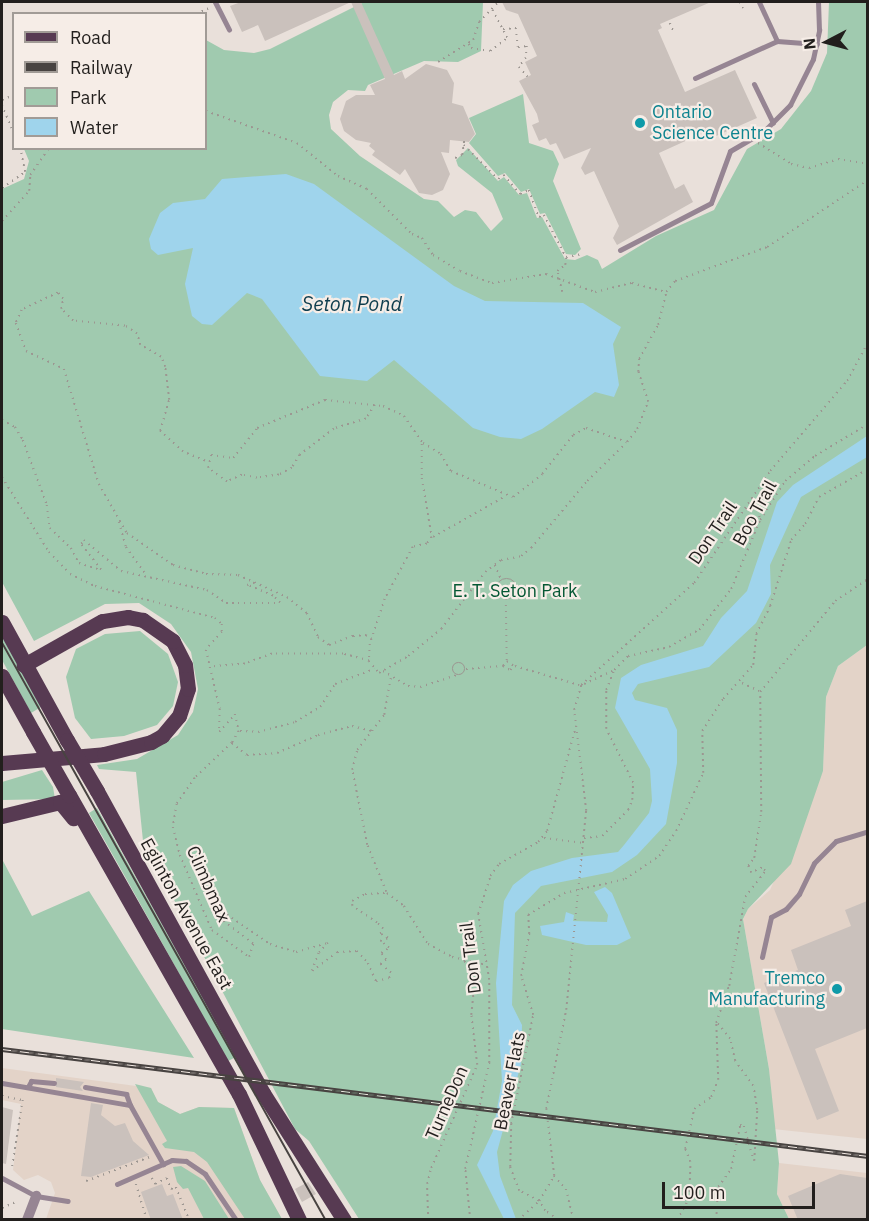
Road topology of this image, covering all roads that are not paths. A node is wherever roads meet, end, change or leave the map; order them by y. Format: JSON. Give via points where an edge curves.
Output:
{"nodes":[{"id":1,"x":759,"y":2,"type":"edge"},
{"id":2,"x":818,"y":2,"type":"edge"},
{"id":3,"x":214,"y":4,"type":"edge"},
{"id":4,"x":229,"y":30,"type":"dead end"},
{"id":5,"x":777,"y":40,"type":"junction"},
{"id":6,"x":817,"y":44,"type":"junction"},
{"id":7,"x":694,"y":78,"type":"dead end"},
{"id":8,"x":754,"y":84,"type":"dead end"},
{"id":9,"x":773,"y":123,"type":"junction"},
{"id":10,"x":620,"y":250,"type":"dead end"},
{"id":11,"x":2,"y":622,"type":"edge"},
{"id":12,"x":24,"y":664,"type":"junction"},
{"id":13,"x":2,"y":676,"type":"edge"},
{"id":14,"x":2,"y":763,"type":"edge"},
{"id":15,"x":2,"y":816,"type":"edge"},
{"id":16,"x":867,"y":831,"type":"edge"},
{"id":17,"x":137,"y":914,"type":"junction"},
{"id":18,"x":762,"y":957,"type":"dead end"},
{"id":19,"x":2,"y":1083,"type":"edge"},
{"id":20,"x":54,"y":1083,"type":"dead end"},
{"id":21,"x":28,"y":1087,"type":"junction"},
{"id":22,"x":85,"y":1087,"type":"dead end"},
{"id":23,"x":130,"y":1105,"type":"junction"},
{"id":24,"x":163,"y":1164,"type":"junction"},
{"id":25,"x":2,"y":1178,"type":"edge"},
{"id":26,"x":117,"y":1184,"type":"dead end"},
{"id":27,"x":36,"y":1196,"type":"junction"},
{"id":28,"x":68,"y":1201,"type":"dead end"},
{"id":29,"x":27,"y":1220,"type":"edge"},
{"id":30,"x":236,"y":1220,"type":"edge"},
{"id":31,"x":299,"y":1220,"type":"edge"},
{"id":32,"x":344,"y":1220,"type":"edge"}],
"edges":[{"from":1,"to":5,"type":"lane"},
{"from":2,"to":6,"type":"lane"},
{"from":3,"to":4,"type":"lane"},
{"from":5,"to":6,"type":"lane"},
{"from":5,"to":7,"type":"lane"},
{"from":6,"to":9,"type":"lane","via":[[807,75],[790,105]]},
{"from":8,"to":9,"type":"lane"},
{"from":9,"to":10,"type":"lane","via":[[730,151],[711,203]]},
{"from":11,"to":12,"type":"main road","name":"Eglinton Avenue East"},
{"from":12,"to":14,"type":"main road","via":[[102,621],[128,617],[143,620],[173,641],[185,665],[188,689],[179,716],[151,742],[104,754]]},
{"from":12,"to":32,"type":"main road","name":"Eglinton Avenue East","bridge":true,"via":[[262,1093]]},
{"from":13,"to":17,"type":"main road","bridge":true},
{"from":15,"to":17,"type":"main road","via":[[60,802]]},
{"from":16,"to":18,"type":"lane","via":[[836,842],[814,863],[799,894],[786,909],[771,917]]},
{"from":17,"to":31,"type":"main road","via":[[239,1094]]},
{"from":19,"to":21,"type":"lane"},
{"from":20,"to":21,"type":"lane","via":[[31,1081]]},
{"from":21,"to":23,"type":"lane"},
{"from":22,"to":23,"type":"lane","via":[[126,1094]]},
{"from":23,"to":24,"type":"lane"},
{"from":24,"to":26,"type":"lane"},
{"from":24,"to":30,"type":"lane","via":[[181,1160],[200,1168]]},
{"from":25,"to":27,"type":"lane"},
{"from":27,"to":28,"type":"lane"},
{"from":27,"to":29,"type":"street"}]}
